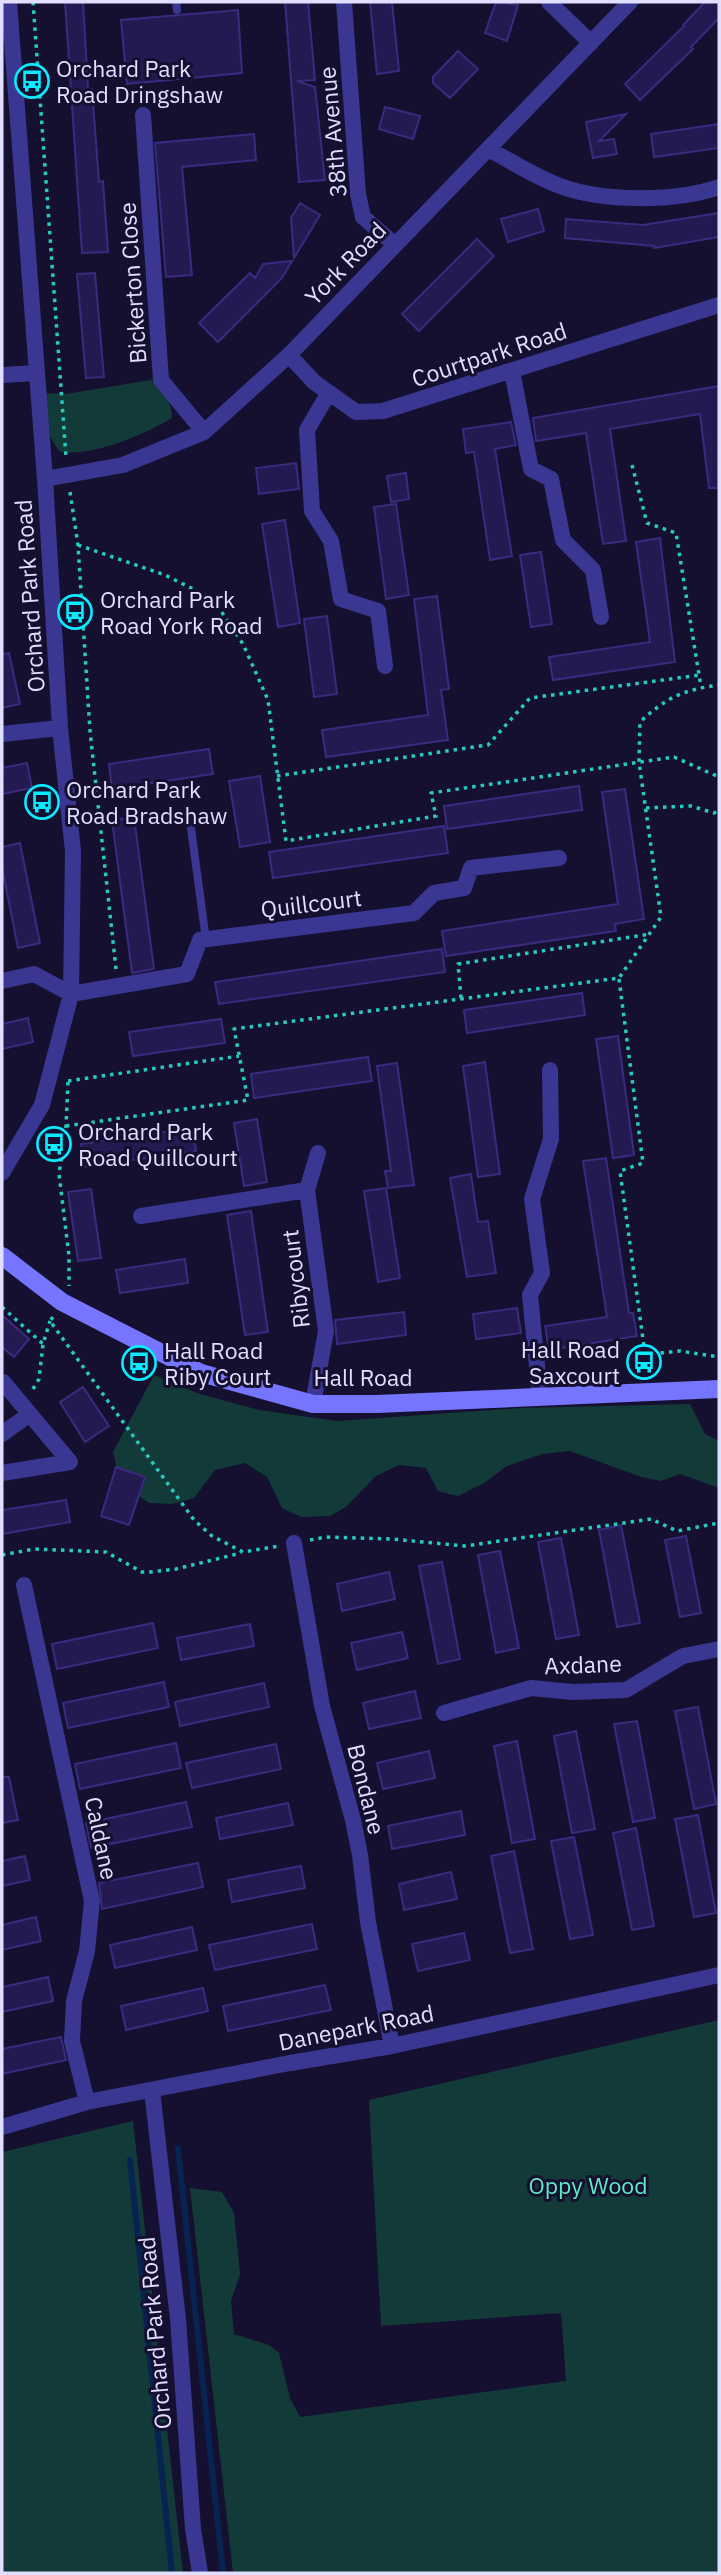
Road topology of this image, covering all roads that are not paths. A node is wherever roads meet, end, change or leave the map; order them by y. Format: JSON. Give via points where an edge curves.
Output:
{"nodes":[{"id":1,"x":9,"y":2,"type":"edge"},
{"id":2,"x":344,"y":2,"type":"edge"},
{"id":3,"x":549,"y":2,"type":"edge"},
{"id":4,"x":630,"y":2,"type":"edge"},
{"id":5,"x":591,"y":43,"type":"junction"},
{"id":6,"x":8,"y":55,"type":"edge"},
{"id":7,"x":143,"y":115,"type":"dead end"},
{"id":8,"x":488,"y":149,"type":"junction"},
{"id":9,"x":719,"y":187,"type":"edge"},
{"id":10,"x":394,"y":244,"type":"junction"},
{"id":11,"x":719,"y":304,"type":"edge"},
{"id":12,"x":289,"y":355,"type":"junction"},
{"id":13,"x":512,"y":371,"type":"junction"},
{"id":14,"x":37,"y":373,"type":"junction"},
{"id":15,"x":2,"y":375,"type":"edge"},
{"id":16,"x":328,"y":394,"type":"junction"},
{"id":17,"x":204,"y":432,"type":"junction"},
{"id":18,"x":45,"y":479,"type":"junction"},
{"id":19,"x":601,"y":617,"type":"dead end"},
{"id":20,"x":385,"y":666,"type":"dead end"},
{"id":21,"x":60,"y":728,"type":"junction"},
{"id":22,"x":2,"y":734,"type":"edge"},
{"id":23,"x":191,"y":828,"type":"dead end"},
{"id":24,"x":559,"y":858,"type":"dead end"},
{"id":25,"x":206,"y":940,"type":"junction"},
{"id":26,"x":2,"y":981,"type":"edge"},
{"id":27,"x":71,"y":994,"type":"junction"},
{"id":28,"x":550,"y":1070,"type":"dead end"},
{"id":29,"x":318,"y":1153,"type":"dead end"},
{"id":30,"x":2,"y":1173,"type":"edge"},
{"id":31,"x":307,"y":1190,"type":"junction"},
{"id":32,"x":141,"y":1216,"type":"dead end"},
{"id":33,"x":2,"y":1256,"type":"edge"},
{"id":34,"x":3,"y":1382,"type":"edge"},
{"id":35,"x":719,"y":1389,"type":"edge"},
{"id":36,"x":540,"y":1395,"type":"junction"},
{"id":37,"x":313,"y":1404,"type":"junction"},
{"id":38,"x":26,"y":1409,"type":"junction"},
{"id":39,"x":2,"y":1434,"type":"edge"},
{"id":40,"x":2,"y":1474,"type":"edge"},
{"id":41,"x":294,"y":1543,"type":"dead end"},
{"id":42,"x":24,"y":1585,"type":"dead end"},
{"id":43,"x":719,"y":1649,"type":"edge"},
{"id":44,"x":444,"y":1713,"type":"dead end"},
{"id":45,"x":719,"y":1975,"type":"edge"},
{"id":46,"x":392,"y":2046,"type":"junction"},
{"id":47,"x":152,"y":2090,"type":"junction"},
{"id":48,"x":87,"y":2102,"type":"junction"},
{"id":49,"x":2,"y":2127,"type":"edge"},
{"id":50,"x":200,"y":2573,"type":"edge"}],
"edges":[{"from":1,"to":6,"type":"street","name":"Orchard Park Road"},
{"from":2,"to":10,"type":"street","name":"38th Avenue","via":[[358,194],[363,217]]},
{"from":3,"to":5,"type":"street"},
{"from":4,"to":5,"type":"street","name":"York Road"},
{"from":5,"to":8,"type":"street","name":"York Road"},
{"from":6,"to":14,"type":"street","name":"Orchard Park Road"},
{"from":7,"to":17,"type":"street","name":"Bickerton Close","via":[[161,380]]},
{"from":8,"to":9,"type":"street","via":[[559,186],[600,196],[662,197]]},
{"from":8,"to":10,"type":"street","name":"York Road"},
{"from":10,"to":12,"type":"street","name":"York Road"},
{"from":11,"to":13,"type":"street","name":"Courtpark Road"},
{"from":12,"to":16,"type":"street","name":"Courtpark Road"},
{"from":12,"to":17,"type":"street","name":"York Road"},
{"from":13,"to":16,"type":"street","name":"Courtpark Road","via":[[383,411],[356,412]]},
{"from":13,"to":19,"type":"street","via":[[531,469],[551,480],[563,540],[593,570]]},
{"from":14,"to":15,"type":"street"},
{"from":14,"to":18,"type":"street","name":"Orchard Park Road"},
{"from":16,"to":20,"type":"street","via":[[307,430],[312,511],[331,541],[341,599],[378,611]]},
{"from":17,"to":18,"type":"street","name":"York Road","via":[[124,465]]},
{"from":18,"to":21,"type":"street","name":"Orchard Park Road"},
{"from":21,"to":22,"type":"street"},
{"from":21,"to":27,"type":"street","name":"Orchard Park Road","via":[[72,851]]},
{"from":23,"to":25,"type":"lane"},
{"from":24,"to":25,"type":"street","name":"Quillcourt","via":[[471,868],[464,887],[435,893],[414,913]]},
{"from":25,"to":27,"type":"street","via":[[200,940],[187,974]]},
{"from":26,"to":27,"type":"street","via":[[34,974]]},
{"from":27,"to":30,"type":"street","name":"Orchard Park Road","via":[[42,1105]]},
{"from":28,"to":36,"type":"street","via":[[551,1139],[532,1199],[542,1273],[530,1295]]},
{"from":29,"to":31,"type":"street","name":"Ribycourt"},
{"from":31,"to":32,"type":"street"},
{"from":31,"to":37,"type":"street","name":"Ribycourt","via":[[326,1331]]},
{"from":33,"to":37,"type":"street","name":"Hall Road","via":[[62,1302],[201,1373]]},
{"from":34,"to":38,"type":"street"},
{"from":35,"to":36,"type":"street","name":"Hall Road"},
{"from":36,"to":37,"type":"street","name":"Hall Road"},
{"from":38,"to":39,"type":"street"},
{"from":38,"to":40,"type":"street","via":[[70,1462]]},
{"from":41,"to":46,"type":"street","name":"Bondane","via":[[322,1706],[358,1843]]},
{"from":42,"to":48,"type":"street","name":"Caldane","via":[[92,1901],[87,1951],[74,2001],[72,2041]]},
{"from":43,"to":44,"type":"street","name":"Axdane","via":[[682,1656],[626,1690],[531,1688]]},
{"from":45,"to":46,"type":"street","name":"Danepark Road"},
{"from":46,"to":47,"type":"street","name":"Danepark Road"},
{"from":47,"to":48,"type":"street","name":"Danepark Road"},
{"from":47,"to":50,"type":"street","name":"Orchard Park Road"},
{"from":48,"to":49,"type":"street","name":"Danepark Road"}]}
